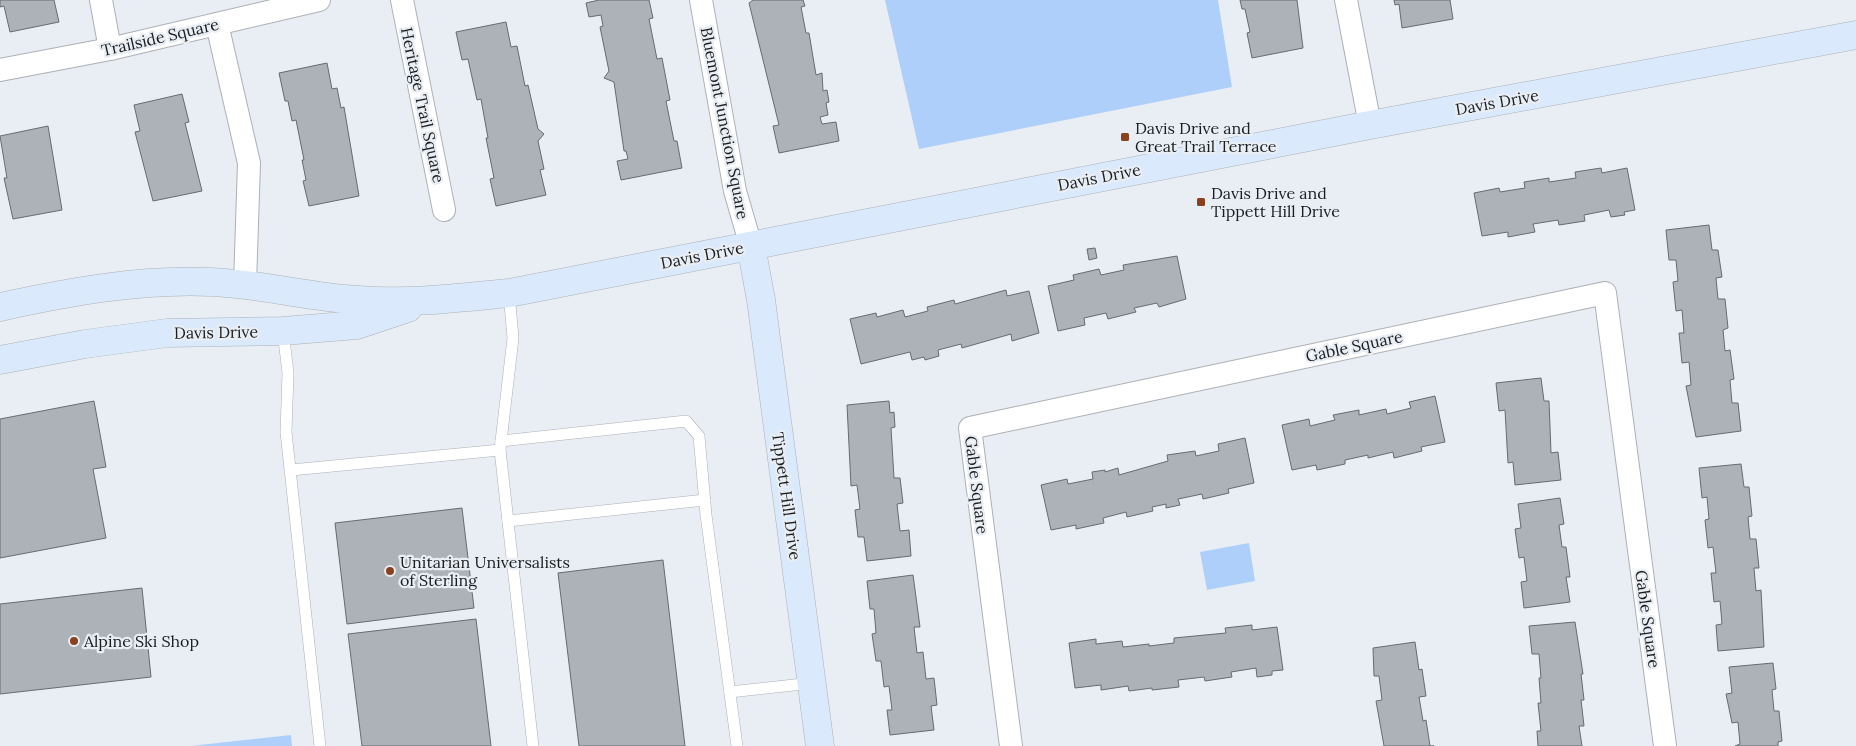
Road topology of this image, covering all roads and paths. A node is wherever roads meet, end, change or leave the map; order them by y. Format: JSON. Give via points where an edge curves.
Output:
{"nodes":[{"id":1,"x":101,"y":0,"type":"edge"},
{"id":2,"x":319,"y":0,"type":"edge"},
{"id":3,"x":402,"y":0,"type":"edge"},
{"id":4,"x":701,"y":0,"type":"edge"},
{"id":5,"x":1346,"y":0,"type":"edge"},
{"id":6,"x":216,"y":24,"type":"junction"},
{"id":7,"x":1856,"y":36,"type":"edge"},
{"id":8,"x":110,"y":49,"type":"junction"},
{"id":9,"x":0,"y":70,"type":"edge"},
{"id":10,"x":1370,"y":125,"type":"junction"},
{"id":11,"x":444,"y":210,"type":"dead end"},
{"id":12,"x":750,"y":246,"type":"junction"},
{"id":13,"x":245,"y":284,"type":"junction"},
{"id":14,"x":509,"y":293,"type":"junction"},
{"id":15,"x":431,"y":300,"type":"junction"},
{"id":16,"x":0,"y":306,"type":"edge"},
{"id":17,"x":283,"y":331,"type":"junction"},
{"id":18,"x":0,"y":360,"type":"edge"},
{"id":19,"x":500,"y":446,"type":"junction"},
{"id":20,"x":291,"y":470,"type":"junction"},
{"id":21,"x":704,"y":500,"type":"junction"},
{"id":22,"x":508,"y":521,"type":"junction"},
{"id":23,"x":812,"y":683,"type":"junction"},
{"id":24,"x":730,"y":692,"type":"junction"},
{"id":25,"x":320,"y":746,"type":"edge"},
{"id":26,"x":533,"y":746,"type":"edge"},
{"id":27,"x":737,"y":746,"type":"edge"},
{"id":28,"x":820,"y":746,"type":"edge"},
{"id":29,"x":1011,"y":746,"type":"edge"},
{"id":30,"x":1665,"y":746,"type":"edge"}],
"edges":[{"from":1,"to":8,"type":"street"},
{"from":2,"to":6,"type":"street","name":"Trailside Square"},
{"from":3,"to":11,"type":"street","name":"Heritage Trail Square"},
{"from":4,"to":12,"type":"street","name":"Bluemont Junction Square","via":[[735,191]]},
{"from":5,"to":10,"type":"street"},
{"from":6,"to":8,"type":"street","name":"Trailside Square"},
{"from":6,"to":13,"type":"street","via":[[249,163]]},
{"from":7,"to":10,"type":"main road","name":"Davis Drive"},
{"from":8,"to":9,"type":"street","name":"Trailside Square"},
{"from":10,"to":12,"type":"main road","name":"Davis Drive"},
{"from":12,"to":14,"type":"main road","name":"Davis Drive"},
{"from":12,"to":23,"type":"main road","name":"Tippett Hill Drive","via":[[761,300]]},
{"from":13,"to":15,"type":"main road","name":"Davis Drive","via":[[357,300]]},
{"from":13,"to":16,"type":"main road","name":"Davis Drive","via":[[146,284],[79,290]]},
{"from":14,"to":15,"type":"main road","name":"Davis Drive"},
{"from":14,"to":19,"type":"lane","via":[[513,338]]},
{"from":15,"to":17,"type":"main road","name":"Davis Drive","via":[[357,325]]},
{"from":17,"to":18,"type":"main road","name":"Davis Drive","via":[[167,333]]},
{"from":17,"to":20,"type":"lane","via":[[288,373],[286,432]]},
{"from":19,"to":20,"type":"lane"},
{"from":19,"to":21,"type":"lane","via":[[686,420],[699,436]]},
{"from":19,"to":22,"type":"lane"},
{"from":20,"to":25,"type":"lane"},
{"from":21,"to":22,"type":"lane"},
{"from":21,"to":24,"type":"lane"},
{"from":22,"to":26,"type":"lane"},
{"from":23,"to":24,"type":"lane"},
{"from":23,"to":28,"type":"main road","name":"Tippett Hill Drive"},
{"from":24,"to":27,"type":"lane"},
{"from":29,"to":30,"type":"street","name":"Gable Square","via":[[970,428],[1605,293]]}]}
